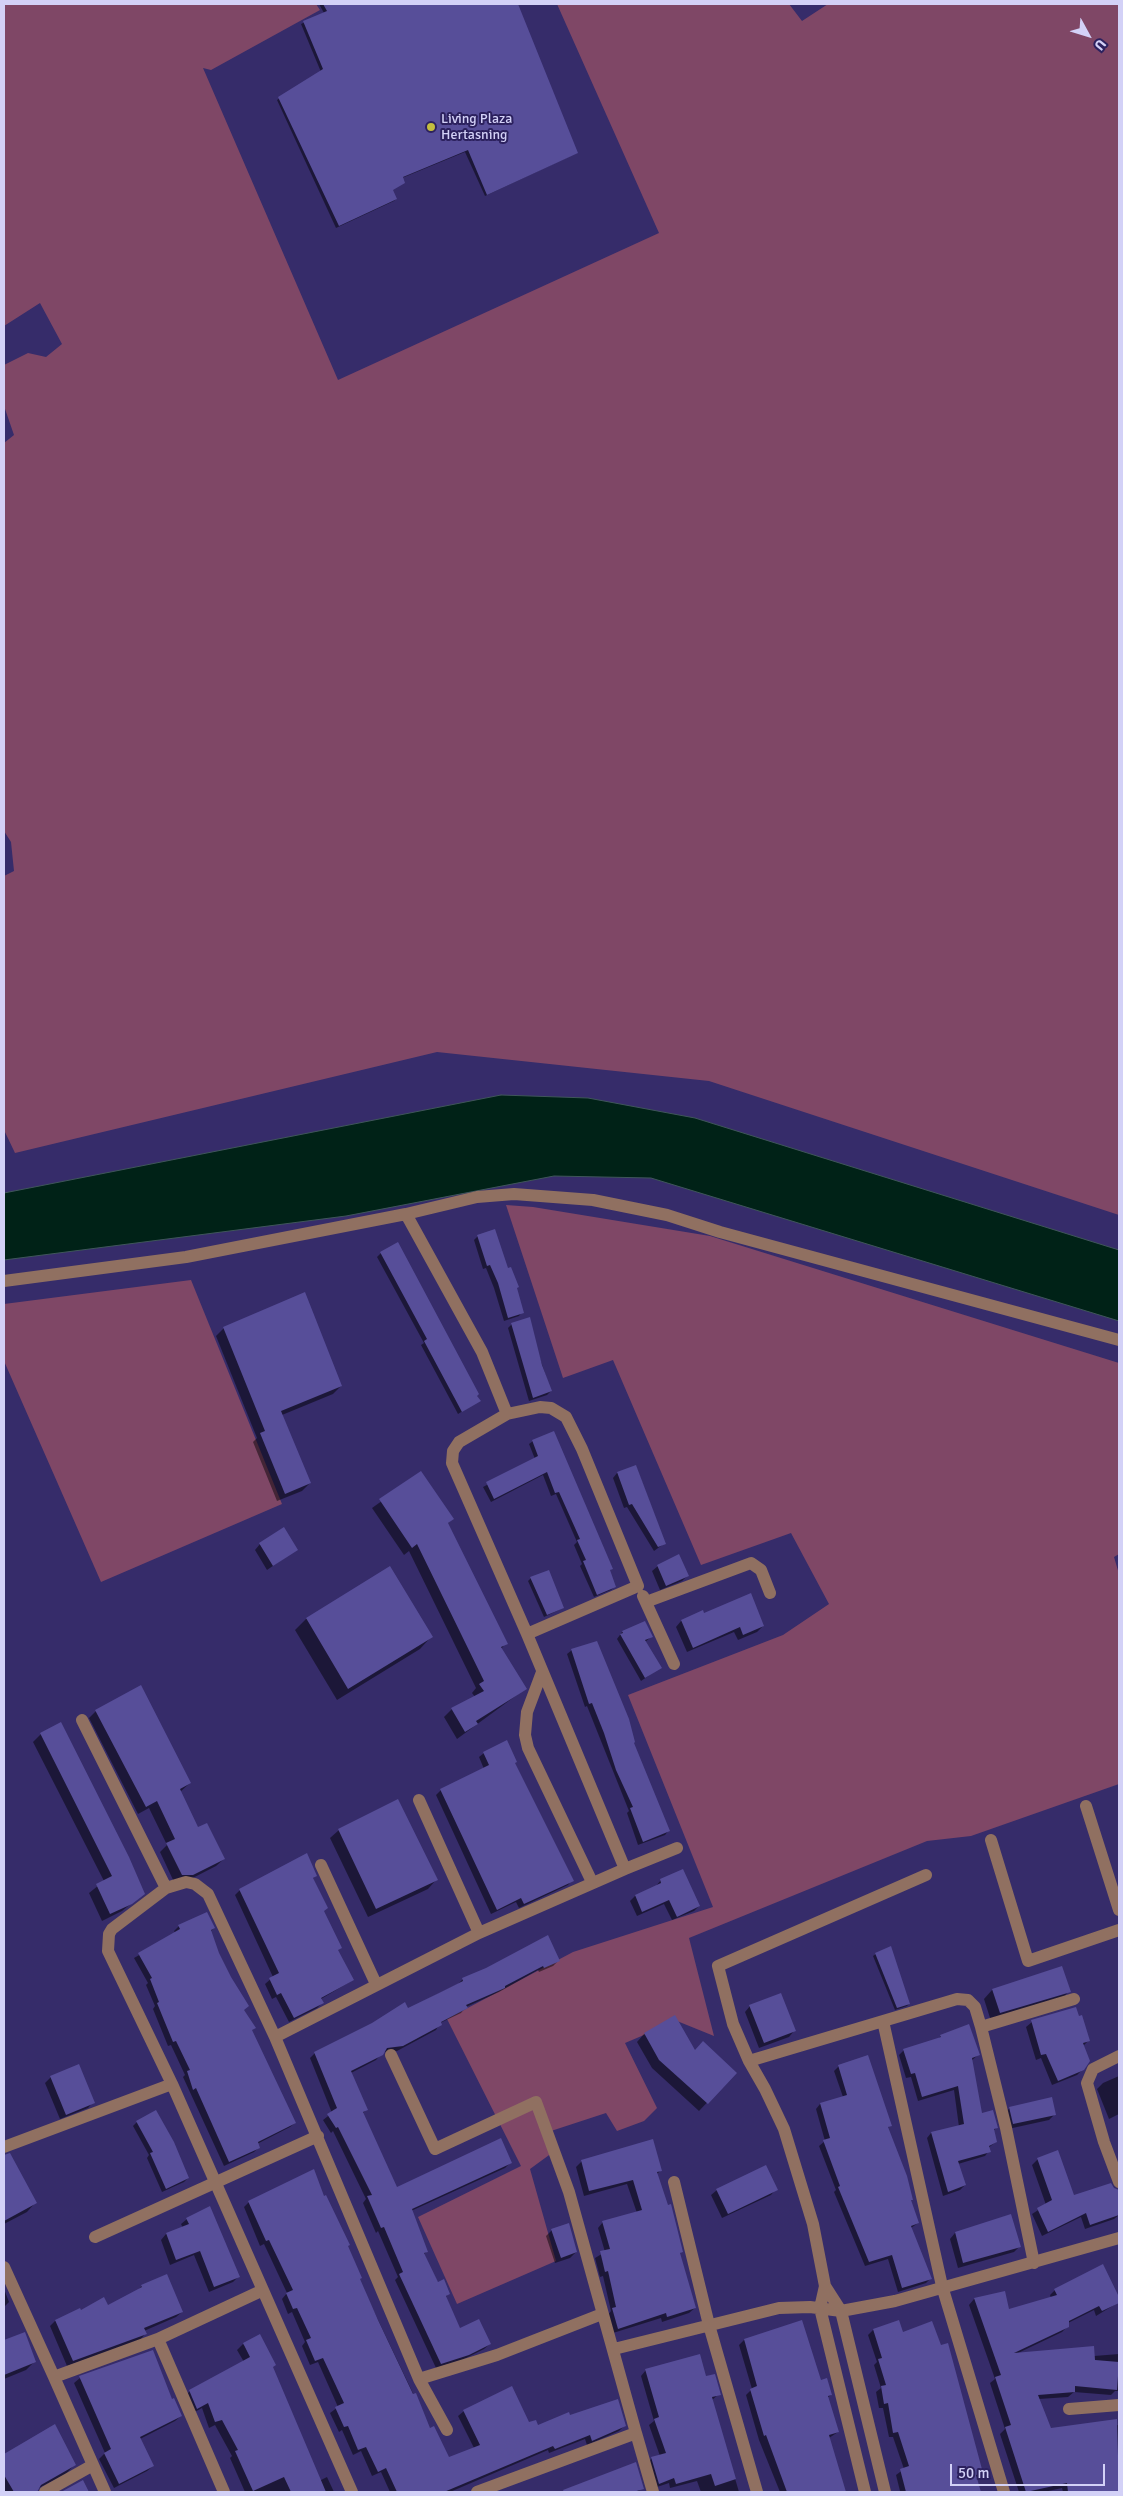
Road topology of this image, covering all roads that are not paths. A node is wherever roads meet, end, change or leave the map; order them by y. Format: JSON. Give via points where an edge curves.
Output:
{"nodes":[{"id":1,"x":406,"y":1214,"type":"junction"},
{"id":2,"x":4,"y":1281,"type":"edge"},
{"id":3,"x":1119,"y":1340,"type":"edge"},
{"id":4,"x":507,"y":1414,"type":"junction"},
{"id":5,"x":638,"y":1586,"type":"junction"},
{"id":6,"x":770,"y":1593,"type":"dead end"},
{"id":7,"x":646,"y":1602,"type":"junction"},
{"id":8,"x":527,"y":1634,"type":"junction"},
{"id":9,"x":674,"y":1664,"type":"dead end"},
{"id":10,"x":542,"y":1672,"type":"junction"},
{"id":11,"x":82,"y":1720,"type":"dead end"},
{"id":12,"x":419,"y":1800,"type":"dead end"},
{"id":13,"x":1086,"y":1806,"type":"dead end"},
{"id":14,"x":992,"y":1840,"type":"dead end"},
{"id":15,"x":677,"y":1848,"type":"dead end"},
{"id":16,"x":320,"y":1865,"type":"dead end"},
{"id":17,"x":625,"y":1869,"type":"junction"},
{"id":18,"x":926,"y":1875,"type":"dead end"},
{"id":19,"x":592,"y":1882,"type":"junction"},
{"id":20,"x":166,"y":1888,"type":"junction"},
{"id":21,"x":1119,"y":1910,"type":"edge"},
{"id":22,"x":1119,"y":1930,"type":"edge"},
{"id":23,"x":479,"y":1933,"type":"junction"},
{"id":24,"x":376,"y":1984,"type":"junction"},
{"id":25,"x":1074,"y":1999,"type":"dead end"},
{"id":26,"x":883,"y":2021,"type":"junction"},
{"id":27,"x":982,"y":2027,"type":"junction"},
{"id":28,"x":275,"y":2037,"type":"junction"},
{"id":29,"x":390,"y":2055,"type":"dead end"},
{"id":30,"x":1119,"y":2056,"type":"edge"},
{"id":31,"x":749,"y":2062,"type":"junction"},
{"id":32,"x":172,"y":2084,"type":"junction"},
{"id":33,"x":318,"y":2136,"type":"junction"},
{"id":34,"x":4,"y":2147,"type":"edge"},
{"id":35,"x":215,"y":2181,"type":"junction"},
{"id":36,"x":674,"y":2182,"type":"dead end"},
{"id":37,"x":1119,"y":2182,"type":"edge"},
{"id":38,"x":95,"y":2237,"type":"dead end"},
{"id":39,"x":1119,"y":2238,"type":"edge"},
{"id":40,"x":1034,"y":2263,"type":"junction"},
{"id":41,"x":4,"y":2267,"type":"edge"},
{"id":42,"x":825,"y":2286,"type":"junction"},
{"id":43,"x":942,"y":2286,"type":"junction"},
{"id":44,"x":261,"y":2291,"type":"junction"},
{"id":45,"x":820,"y":2308,"type":"junction"},
{"id":46,"x":841,"y":2311,"type":"junction"},
{"id":47,"x":602,"y":2314,"type":"junction"},
{"id":48,"x":709,"y":2325,"type":"junction"},
{"id":49,"x":158,"y":2339,"type":"junction"},
{"id":50,"x":614,"y":2349,"type":"junction"},
{"id":51,"x":54,"y":2377,"type":"junction"},
{"id":52,"x":419,"y":2379,"type":"junction"},
{"id":53,"x":1119,"y":2405,"type":"edge"},
{"id":54,"x":1069,"y":2409,"type":"dead end"},
{"id":55,"x":447,"y":2430,"type":"dead end"},
{"id":56,"x":636,"y":2433,"type":"junction"},
{"id":57,"x":93,"y":2465,"type":"junction"},
{"id":58,"x":45,"y":2492,"type":"edge"},
{"id":59,"x":105,"y":2492,"type":"edge"},
{"id":60,"x":224,"y":2492,"type":"edge"},
{"id":61,"x":352,"y":2492,"type":"edge"},
{"id":62,"x":477,"y":2492,"type":"edge"},
{"id":63,"x":653,"y":2492,"type":"edge"},
{"id":64,"x":757,"y":2492,"type":"edge"},
{"id":65,"x":865,"y":2492,"type":"edge"},
{"id":66,"x":885,"y":2492,"type":"edge"},
{"id":67,"x":1004,"y":2492,"type":"edge"}],
"edges":[{"from":1,"to":2,"type":"street","via":[[186,1257]]},
{"from":1,"to":3,"type":"street","via":[[477,1197],[514,1194],[593,1200],[667,1215]]},
{"from":1,"to":4,"type":"street","via":[[482,1352]]},
{"from":4,"to":5,"type":"street","via":[[540,1407],[551,1408],[566,1417]]},
{"from":4,"to":8,"type":"street","via":[[459,1442],[452,1455],[454,1469]]},
{"from":5,"to":7,"type":"street"},
{"from":5,"to":8,"type":"street"},
{"from":6,"to":7,"type":"street","via":[[761,1570],[751,1563]]},
{"from":7,"to":9,"type":"street"},
{"from":8,"to":10,"type":"street"},
{"from":10,"to":17,"type":"street"},
{"from":10,"to":19,"type":"street","via":[[527,1712],[525,1735],[528,1748]]},
{"from":11,"to":20,"type":"street"},
{"from":12,"to":23,"type":"street"},
{"from":13,"to":21,"type":"street"},
{"from":14,"to":22,"type":"street","via":[[1028,1961]]},
{"from":15,"to":17,"type":"street"},
{"from":16,"to":24,"type":"street"},
{"from":17,"to":19,"type":"street"},
{"from":18,"to":31,"type":"street","via":[[718,1966],[733,2024]]},
{"from":19,"to":23,"type":"street"},
{"from":20,"to":28,"type":"street","via":[[186,1882],[195,1884],[208,1894]]},
{"from":20,"to":32,"type":"street","via":[[112,1929],[108,1951]]},
{"from":23,"to":24,"type":"street"},
{"from":24,"to":28,"type":"street"},
{"from":25,"to":27,"type":"street"},
{"from":26,"to":27,"type":"street","via":[[957,1999],[968,2000]]},
{"from":26,"to":31,"type":"street"},
{"from":26,"to":43,"type":"street"},
{"from":27,"to":40,"type":"street"},
{"from":28,"to":33,"type":"street"},
{"from":29,"to":47,"type":"street","via":[[435,2149],[536,2102],[569,2192]]},
{"from":30,"to":37,"type":"street","via":[[1093,2069],[1087,2083]]},
{"from":31,"to":42,"type":"street","via":[[772,2103],[795,2160],[813,2224]]},
{"from":32,"to":34,"type":"street"},
{"from":32,"to":35,"type":"street"},
{"from":33,"to":35,"type":"street"},
{"from":33,"to":52,"type":"street"},
{"from":35,"to":38,"type":"street"},
{"from":35,"to":44,"type":"street"},
{"from":36,"to":48,"type":"street"},
{"from":39,"to":40,"type":"street"},
{"from":40,"to":43,"type":"street"},
{"from":41,"to":51,"type":"street"},
{"from":42,"to":45,"type":"street"},
{"from":42,"to":46,"type":"street"},
{"from":43,"to":46,"type":"street"},
{"from":43,"to":67,"type":"street"},
{"from":44,"to":49,"type":"street"},
{"from":44,"to":61,"type":"street"},
{"from":45,"to":46,"type":"street"},
{"from":45,"to":48,"type":"street","via":[[779,2308]]},
{"from":45,"to":65,"type":"street"},
{"from":46,"to":66,"type":"street"},
{"from":47,"to":50,"type":"street"},
{"from":47,"to":52,"type":"street","via":[[497,2355]]},
{"from":48,"to":50,"type":"street"},
{"from":48,"to":64,"type":"street"},
{"from":49,"to":51,"type":"street"},
{"from":49,"to":60,"type":"street"},
{"from":50,"to":56,"type":"street"},
{"from":51,"to":57,"type":"street"},
{"from":52,"to":55,"type":"street"},
{"from":53,"to":54,"type":"street"},
{"from":56,"to":62,"type":"street"},
{"from":56,"to":63,"type":"street"},
{"from":57,"to":58,"type":"street"},
{"from":57,"to":59,"type":"street"}]}
